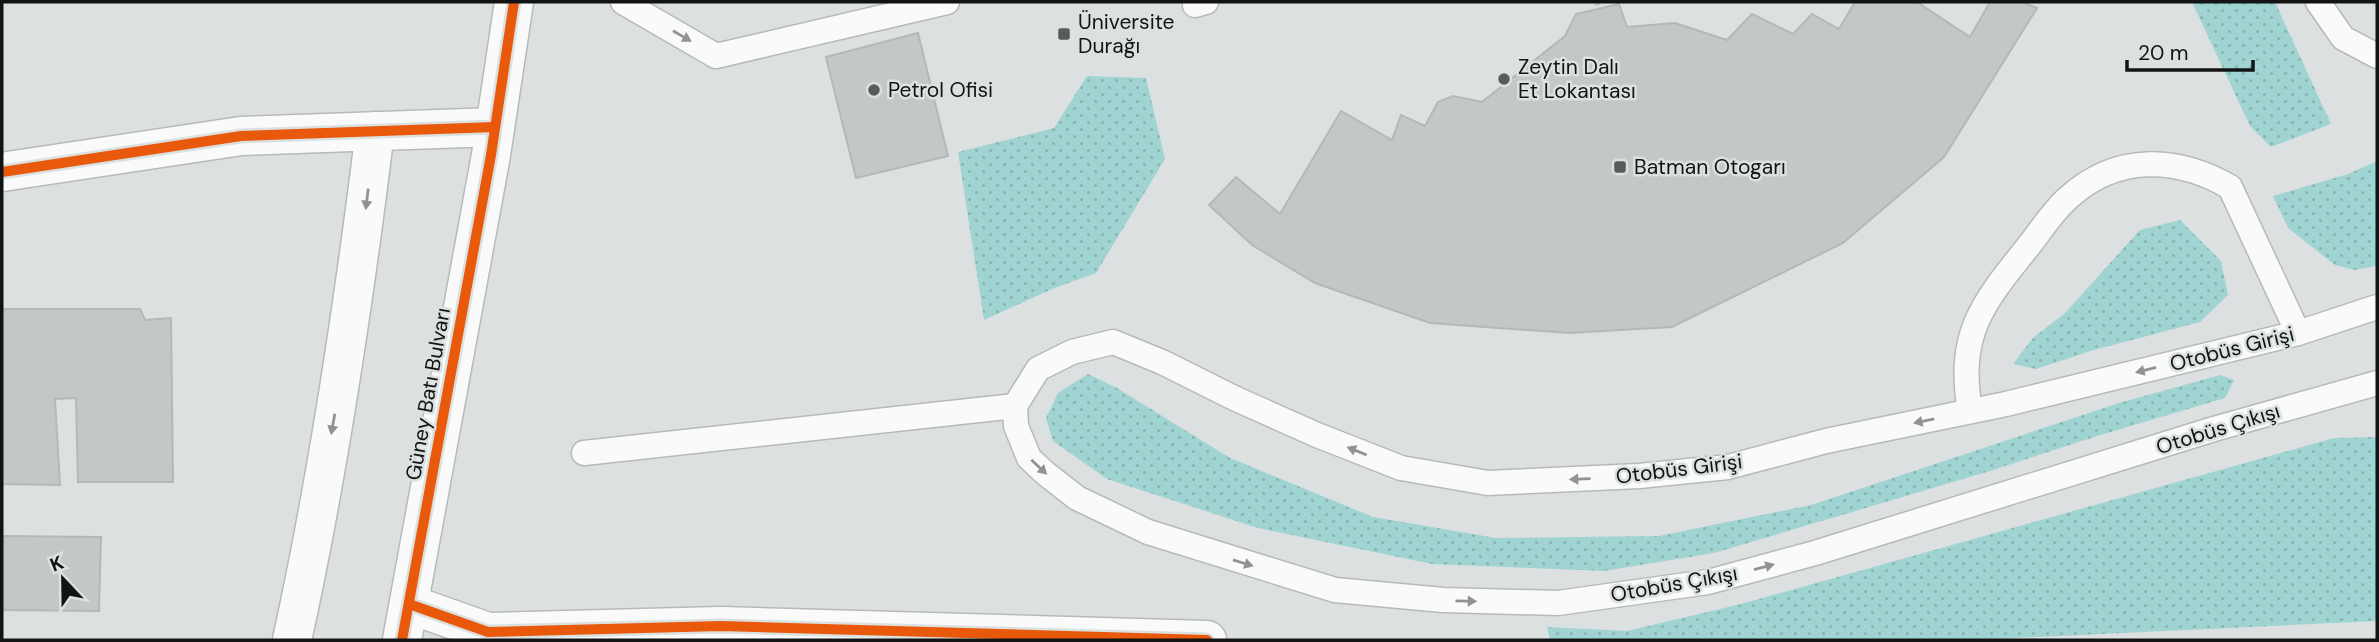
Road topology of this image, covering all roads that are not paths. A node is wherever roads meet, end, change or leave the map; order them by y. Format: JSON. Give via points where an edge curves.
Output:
{"nodes":[{"id":1,"x":514,"y":2,"type":"edge"},
{"id":2,"x":623,"y":2,"type":"edge"},
{"id":3,"x":947,"y":2,"type":"edge"},
{"id":4,"x":2318,"y":2,"type":"edge"},
{"id":5,"x":2377,"y":55,"type":"edge"},
{"id":6,"x":375,"y":131,"type":"junction"},
{"id":7,"x":493,"y":141,"type":"junction"},
{"id":8,"x":2,"y":172,"type":"edge"},
{"id":9,"x":2377,"y":307,"type":"edge"},
{"id":10,"x":2298,"y":334,"type":"junction"},
{"id":11,"x":2377,"y":383,"type":"edge"},
{"id":12,"x":1015,"y":406,"type":"junction"},
{"id":13,"x":1970,"y":411,"type":"junction"},
{"id":14,"x":584,"y":453,"type":"dead end"},
{"id":15,"x":406,"y":622,"type":"edge"},
{"id":16,"x":292,"y":640,"type":"edge"},
{"id":17,"x":1207,"y":640,"type":"edge"}],
"edges":[{"from":1,"to":7,"type":"street","name":"Güney Batı Bulvarı"},
{"from":2,"to":3,"type":"lane","one_way":true,"via":[[716,56]]},
{"from":4,"to":5,"type":"lane","via":[[2343,38]]},
{"from":6,"to":7,"type":"street"},
{"from":6,"to":8,"type":"street","via":[[241,136]]},
{"from":6,"to":16,"type":"street","one_way":true,"via":[[349,334]]},
{"from":7,"to":15,"type":"street","name":"Güney Batı Bulvarı"},
{"from":9,"to":10,"type":"lane","name":"Otobüs Girişi"},
{"from":10,"to":13,"type":"lane","name":"Otobüs Girişi","one_way":true},
{"from":10,"to":13,"type":"lane","via":[[2230,187],[2188,167],[2138,164],[2112,171],[2067,199],[1990,293],[1969,345],[1966,389]]},
{"from":12,"to":11,"type":"lane","name":"Otobüs Çıkışı","one_way":true,"via":[[1016,426],[1029,458],[1077,498],[1148,531],[1335,590],[1443,600],[1558,603],[1708,582]]},
{"from":13,"to":12,"type":"lane","name":"Otobüs Girişi","one_way":true,"via":[[1728,467],[1488,483],[1401,468],[1113,342],[1072,352],[1038,369]]},
{"from":12,"to":14,"type":"lane"},
{"from":15,"to":17,"type":"street","via":[[488,632],[721,626]]}]}
